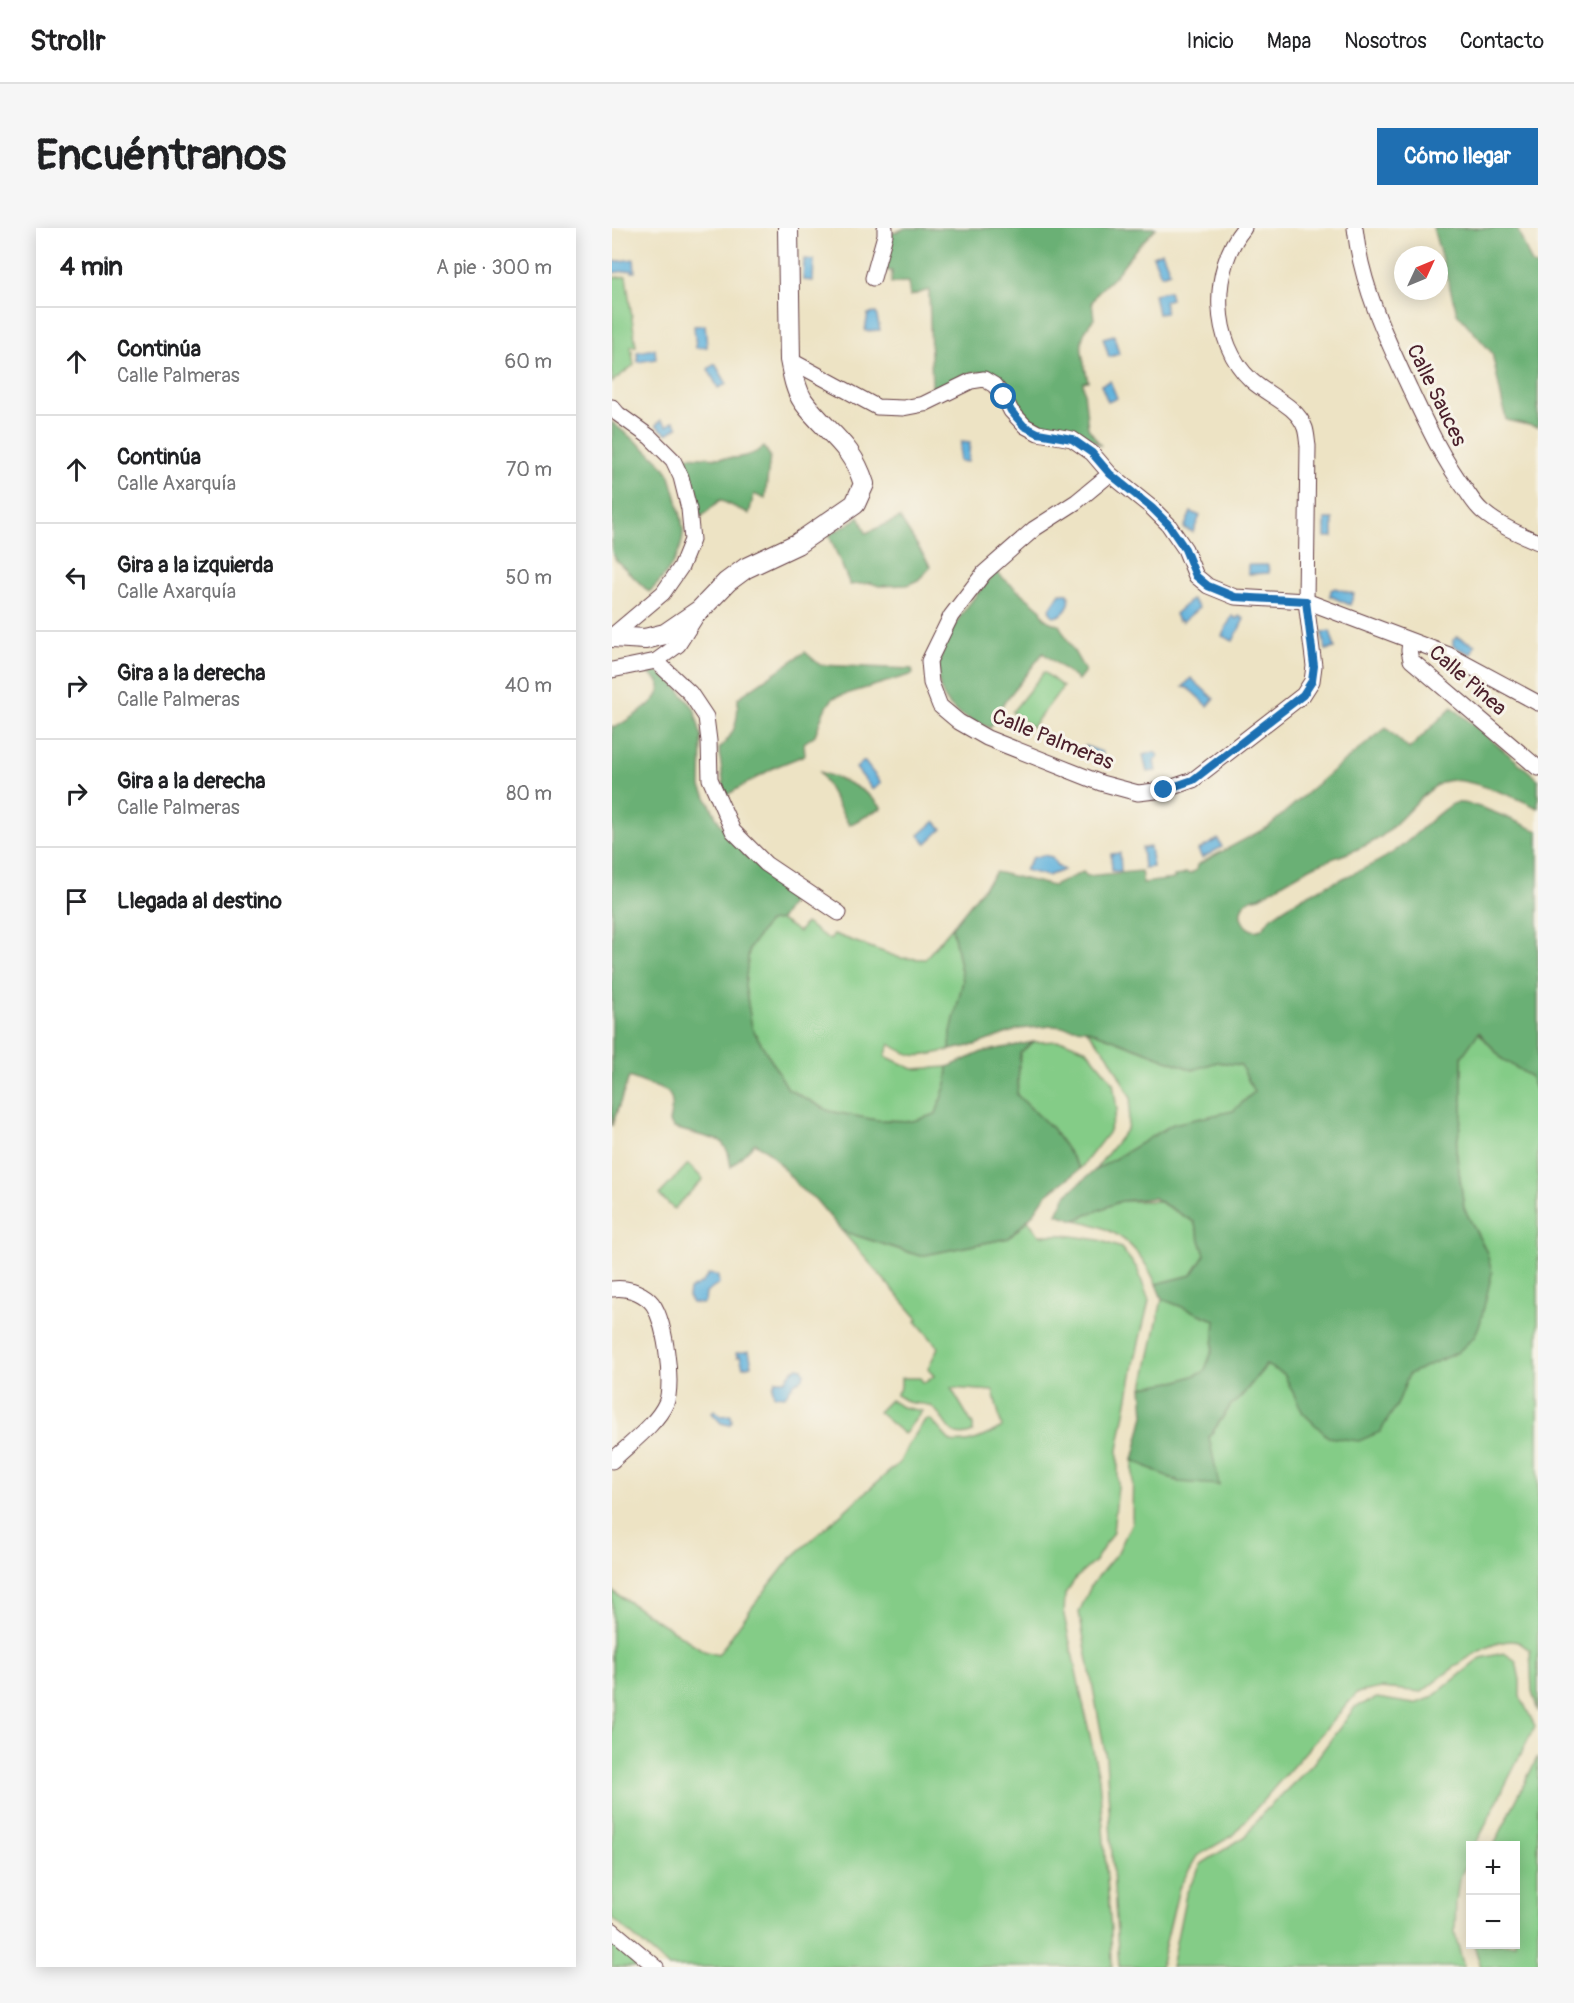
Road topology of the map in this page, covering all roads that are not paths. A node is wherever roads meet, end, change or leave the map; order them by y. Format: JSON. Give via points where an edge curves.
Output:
{"nodes":[{"id":1,"x":788,"y":228,"type":"edge"},
{"id":2,"x":885,"y":228,"type":"edge"},
{"id":3,"x":1244,"y":228,"type":"edge"},
{"id":4,"x":1355,"y":228,"type":"edge"},
{"id":5,"x":873,"y":278,"type":"dead end"},
{"id":6,"x":790,"y":360,"type":"junction"},
{"id":7,"x":612,"y":407,"type":"edge"},
{"id":8,"x":1110,"y":474,"type":"junction"},
{"id":9,"x":1538,"y":542,"type":"edge"},
{"id":10,"x":1306,"y":601,"type":"junction"},
{"id":11,"x":700,"y":610,"type":"junction"},
{"id":12,"x":612,"y":637,"type":"edge"},
{"id":13,"x":1410,"y":642,"type":"junction"},
{"id":14,"x":656,"y":662,"type":"junction"},
{"id":15,"x":612,"y":670,"type":"edge"},
{"id":16,"x":1538,"y":703,"type":"edge"},
{"id":17,"x":1538,"y":768,"type":"edge"},
{"id":18,"x":839,"y":913,"type":"dead end"},
{"id":19,"x":612,"y":1289,"type":"edge"},
{"id":20,"x":612,"y":1461,"type":"edge"},
{"id":21,"x":612,"y":1930,"type":"edge"},
{"id":22,"x":656,"y":1967,"type":"edge"}],
"edges":[{"from":1,"to":6,"type":"street"},
{"from":2,"to":5,"type":"street"},
{"from":3,"to":10,"type":"street","name":"Calle Palmeras","via":[[1227,258],[1221,281],[1220,318],[1231,355],[1250,379],[1296,413],[1305,427]]},
{"from":4,"to":9,"type":"street","name":"Calle Sauces","via":[[1368,288],[1384,334],[1432,437],[1481,510]]},
{"from":6,"to":8,"type":"street","via":[[877,407],[924,404],[971,381],[984,380],[999,391],[1024,426],[1038,433],[1072,439],[1092,453]]},
{"from":6,"to":11,"type":"street","via":[[803,400],[849,451],[864,484],[855,504],[797,544],[740,573]]},
{"from":7,"to":12,"type":"street","via":[[672,460],[681,477],[692,540],[681,567],[663,592]]},
{"from":8,"to":10,"type":"street","via":[[1168,524],[1185,549],[1196,576],[1208,586],[1235,597]]},
{"from":8,"to":10,"type":"street","name":"Calle Palmeras","via":[[1034,529],[984,573],[951,616],[929,661],[931,684],[940,706],[959,722],[987,738],[1101,783],[1138,793],[1164,790],[1193,780],[1303,695],[1312,681],[1314,666]]},
{"from":10,"to":13,"type":"street"},
{"from":11,"to":12,"type":"street","via":[[665,634],[645,639]]},
{"from":11,"to":14,"type":"street","via":[[678,645]]},
{"from":13,"to":16,"type":"street","via":[[1449,655]]},
{"from":13,"to":17,"type":"street","name":"Calle Pinea","via":[[1411,660]]},
{"from":14,"to":15,"type":"street"},
{"from":14,"to":18,"type":"street","via":[[690,693],[706,717],[710,778],[733,831],[766,864]]},
{"from":19,"to":20,"type":"street","via":[[627,1288],[651,1302],[659,1315],[670,1382],[665,1406]]},
{"from":21,"to":22,"type":"street"}]}
